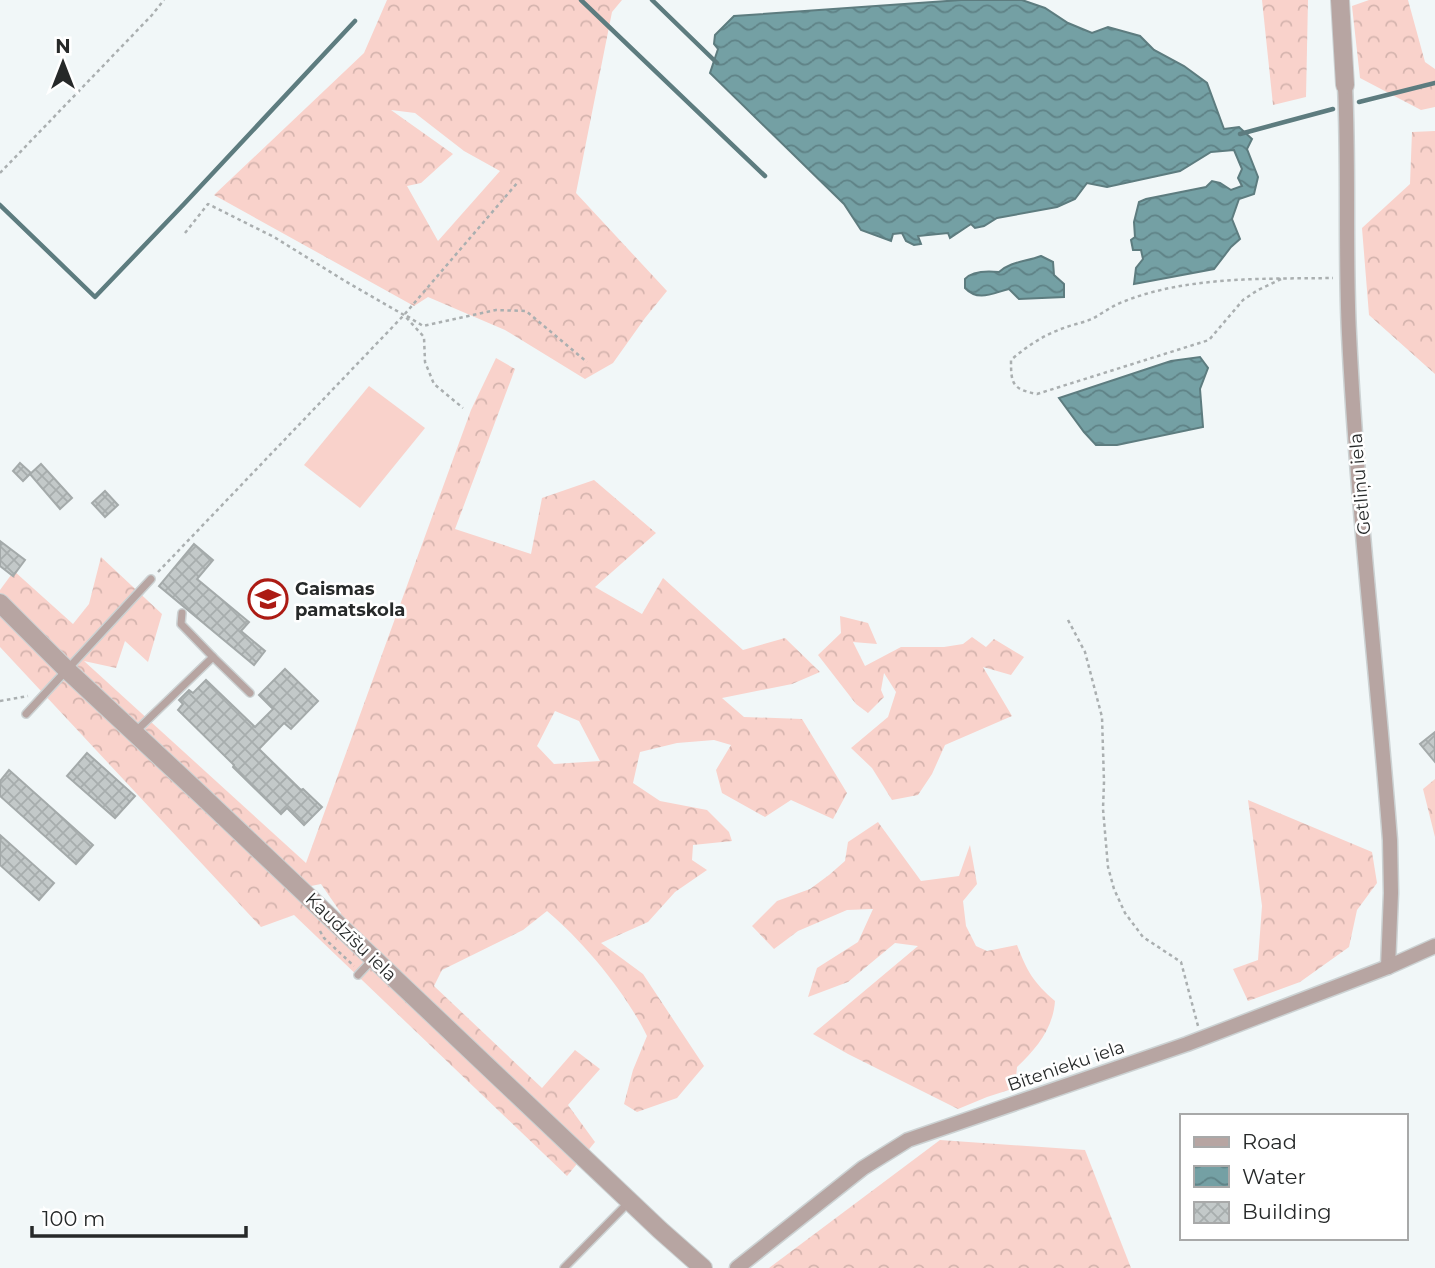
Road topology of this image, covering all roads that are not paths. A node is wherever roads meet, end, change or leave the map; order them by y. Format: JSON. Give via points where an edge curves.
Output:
{"nodes":[{"id":1,"x":1340,"y":0,"type":"edge"},
{"id":2,"x":1345,"y":85,"type":"joint"},
{"id":3,"x":151,"y":579,"type":"road end"},
{"id":4,"x":0,"y":603,"type":"edge"},
{"id":5,"x":183,"y":613,"type":"dead end"},
{"id":6,"x":212,"y":656,"type":"junction"},
{"id":7,"x":66,"y":669,"type":"junction"},
{"id":8,"x":250,"y":693,"type":"dead end"},
{"id":9,"x":26,"y":714,"type":"dead end"},
{"id":10,"x":135,"y":732,"type":"junction"},
{"id":11,"x":1435,"y":946,"type":"edge"},
{"id":12,"x":374,"y":959,"type":"junction"},
{"id":13,"x":1388,"y":967,"type":"junction"},
{"id":14,"x":359,"y":974,"type":"road end"},
{"id":15,"x":629,"y":1201,"type":"junction"},
{"id":16,"x":564,"y":1268,"type":"edge"},
{"id":17,"x":703,"y":1268,"type":"edge"},
{"id":18,"x":737,"y":1268,"type":"edge"}],
"edges":[{"from":1,"to":2,"type":"street","name":"Getliņu iela"},
{"from":2,"to":13,"type":"street","name":"Getliņu iela","via":[[1346,278],[1390,840]]},
{"from":3,"to":7,"type":"lane"},
{"from":4,"to":7,"type":"street","name":"Kaudzīšu iela"},
{"from":5,"to":6,"type":"lane","via":[[181,624]]},
{"from":6,"to":8,"type":"lane"},
{"from":6,"to":10,"type":"lane"},
{"from":7,"to":9,"type":"lane"},
{"from":7,"to":10,"type":"street","name":"Kaudzīšu iela"},
{"from":10,"to":12,"type":"street","name":"Kaudzīšu iela"},
{"from":11,"to":13,"type":"street","name":"Bitenieku iela"},
{"from":12,"to":14,"type":"lane"},
{"from":12,"to":15,"type":"street","name":"Kaudzīšu iela"},
{"from":13,"to":18,"type":"street","name":"Bitenieku iela","via":[[1201,1039],[908,1140],[863,1168]]},
{"from":15,"to":16,"type":"lane"},
{"from":15,"to":17,"type":"street","name":"Kaudzīšu iela"}]}
